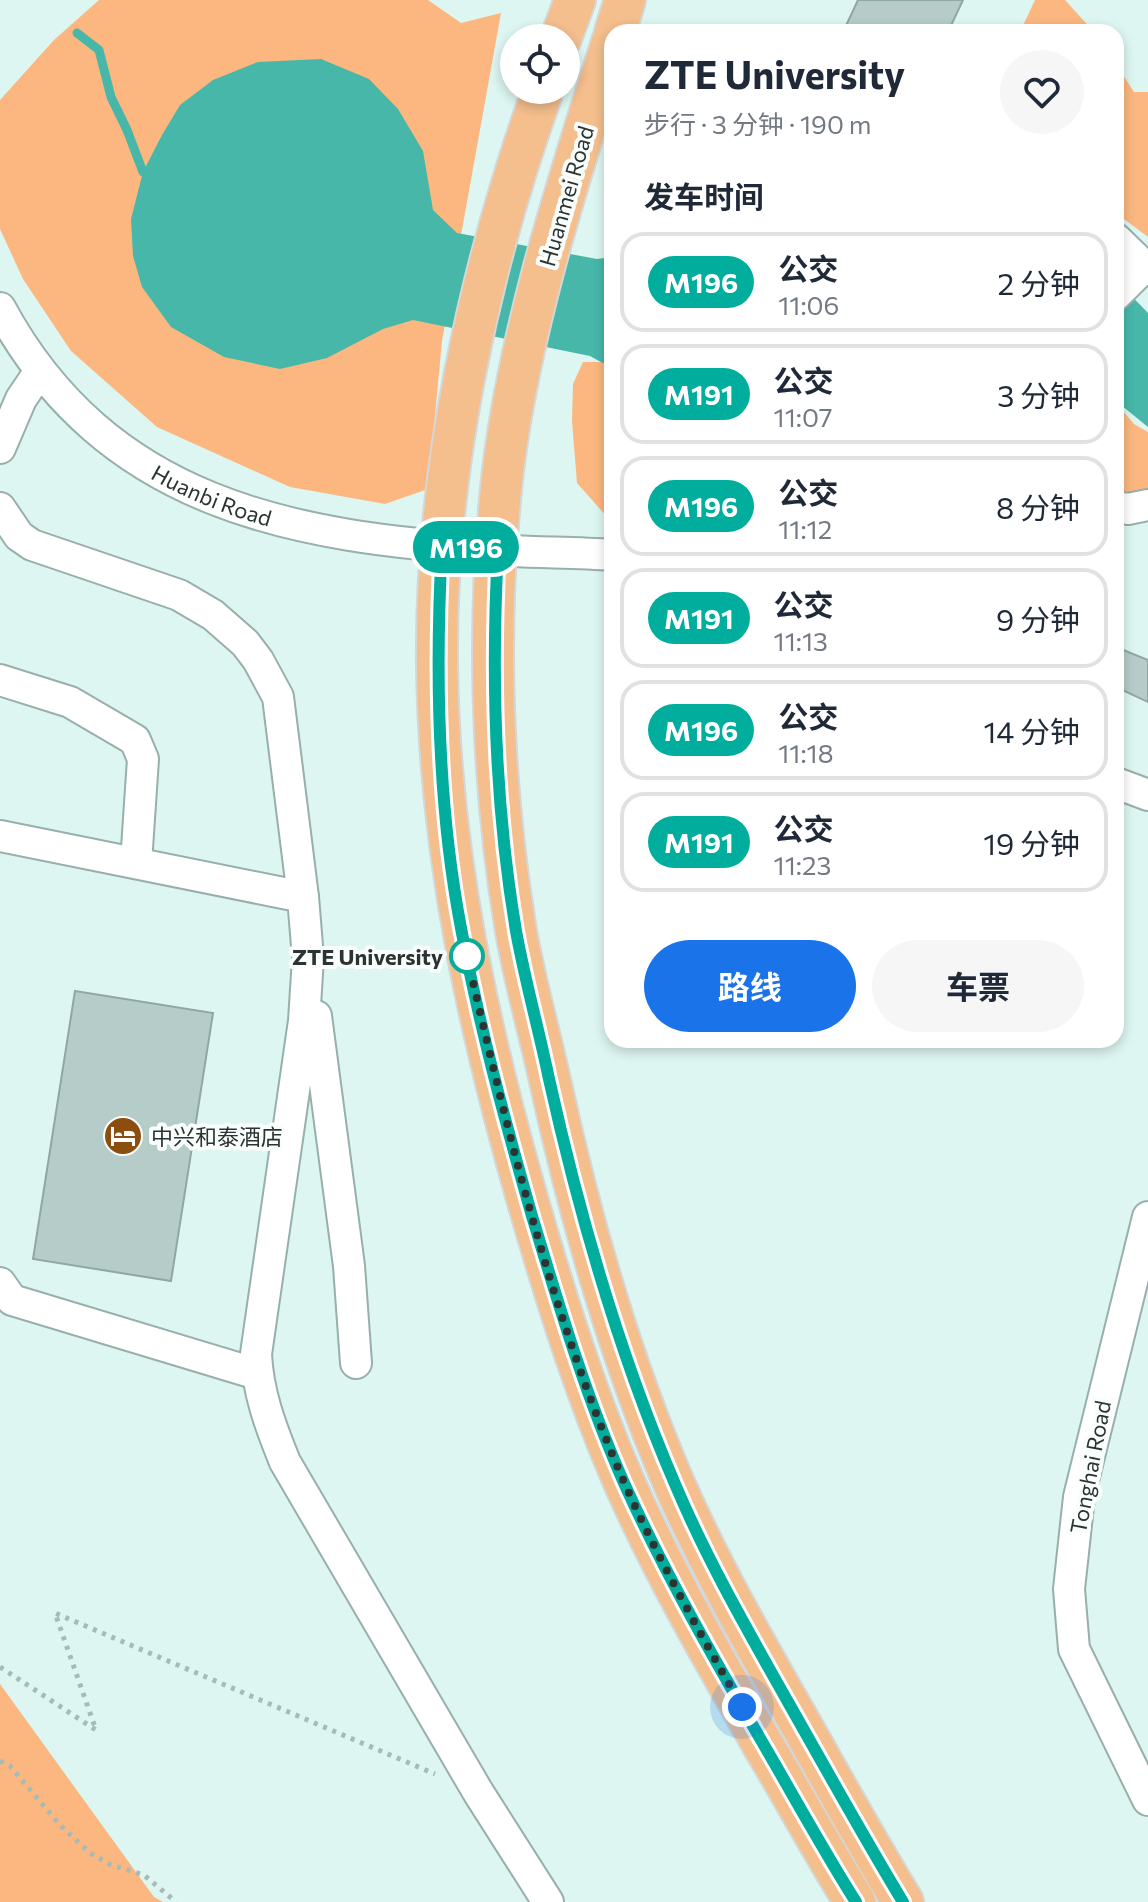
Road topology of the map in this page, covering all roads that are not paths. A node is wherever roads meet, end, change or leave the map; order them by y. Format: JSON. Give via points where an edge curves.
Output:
{"nodes":[{"id":1,"x":575,"y":0,"type":"edge"},
{"id":2,"x":625,"y":0,"type":"edge"},
{"id":3,"x":566,"y":24,"type":"edge"},
{"id":4,"x":618,"y":24,"type":"edge"},
{"id":5,"x":604,"y":68,"type":"edge"},
{"id":6,"x":539,"y":104,"type":"edge"},
{"id":7,"x":1124,"y":247,"type":"edge"},
{"id":8,"x":1146,"y":268,"type":"edge"},
{"id":9,"x":1124,"y":288,"type":"edge"},
{"id":10,"x":0,"y":308,"type":"edge"},
{"id":11,"x":40,"y":371,"type":"junction"},
{"id":12,"x":0,"y":448,"type":"edge"},
{"id":13,"x":1148,"y":505,"type":"edge"},
{"id":14,"x":0,"y":508,"type":"edge"},
{"id":15,"x":1124,"y":508,"type":"edge"},
{"id":16,"x":442,"y":545,"type":"junction"},
{"id":17,"x":498,"y":550,"type":"junction"},
{"id":18,"x":604,"y":554,"type":"edge"},
{"id":19,"x":0,"y":680,"type":"edge"},
{"id":20,"x":1124,"y":786,"type":"edge"},
{"id":21,"x":1148,"y":795,"type":"edge"},
{"id":22,"x":0,"y":836,"type":"edge"},
{"id":23,"x":136,"y":863,"type":"junction"},
{"id":24,"x":303,"y":897,"type":"junction"},
{"id":25,"x":308,"y":958,"type":"junction"},
{"id":26,"x":1148,"y":1217,"type":"edge"},
{"id":27,"x":0,"y":1283,"type":"edge"},
{"id":28,"x":356,"y":1363,"type":"dead end"},
{"id":29,"x":257,"y":1374,"type":"junction"},
{"id":30,"x":1148,"y":1800,"type":"edge"},
{"id":31,"x":548,"y":1902,"type":"edge"},
{"id":32,"x":855,"y":1902,"type":"edge"},
{"id":33,"x":903,"y":1902,"type":"edge"}],
"edges":[{"from":1,"to":3,"type":"main road"},
{"from":2,"to":4,"type":"main road"},
{"from":5,"to":17,"type":"main road","name":"Huanmei Road","via":[[554,229],[524,352],[504,468]]},
{"from":6,"to":16,"type":"main road","via":[[472,342]]},
{"from":7,"to":8,"type":"street"},
{"from":8,"to":9,"type":"street"},
{"from":10,"to":11,"type":"street","name":"Huanbi Road"},
{"from":11,"to":12,"type":"street"},
{"from":11,"to":16,"type":"street","name":"Huanbi Road","via":[[117,448],[163,477],[211,498],[312,528]]},
{"from":13,"to":15,"type":"street"},
{"from":14,"to":24,"type":"street","via":[[32,545],[156,586],[199,606],[229,628],[258,660],[282,714]]},
{"from":16,"to":17,"type":"street","name":"Huanbi Road"},
{"from":16,"to":32,"type":"main road","via":[[440,728],[460,926],[508,1131],[558,1301],[608,1443],[659,1556]]},
{"from":17,"to":18,"type":"street","name":"Huanbi Road"},
{"from":17,"to":33,"type":"main road","name":"Huanmei Road","via":[[497,742],[517,933],[560,1127],[609,1307],[649,1422],[710,1558]]},
{"from":19,"to":23,"type":"street","via":[[70,702],[135,740],[143,759]]},
{"from":20,"to":21,"type":"street"},
{"from":22,"to":23,"type":"street"},
{"from":23,"to":24,"type":"street"},
{"from":24,"to":25,"type":"street"},
{"from":25,"to":28,"type":"street","via":[[349,1266]]},
{"from":25,"to":29,"type":"street"},
{"from":26,"to":30,"type":"street","name":"Tonghai Road","via":[[1079,1497],[1069,1589],[1074,1649]]},
{"from":27,"to":29,"type":"street","via":[[12,1300]]},
{"from":29,"to":31,"type":"street","via":[[285,1462]]}]}
